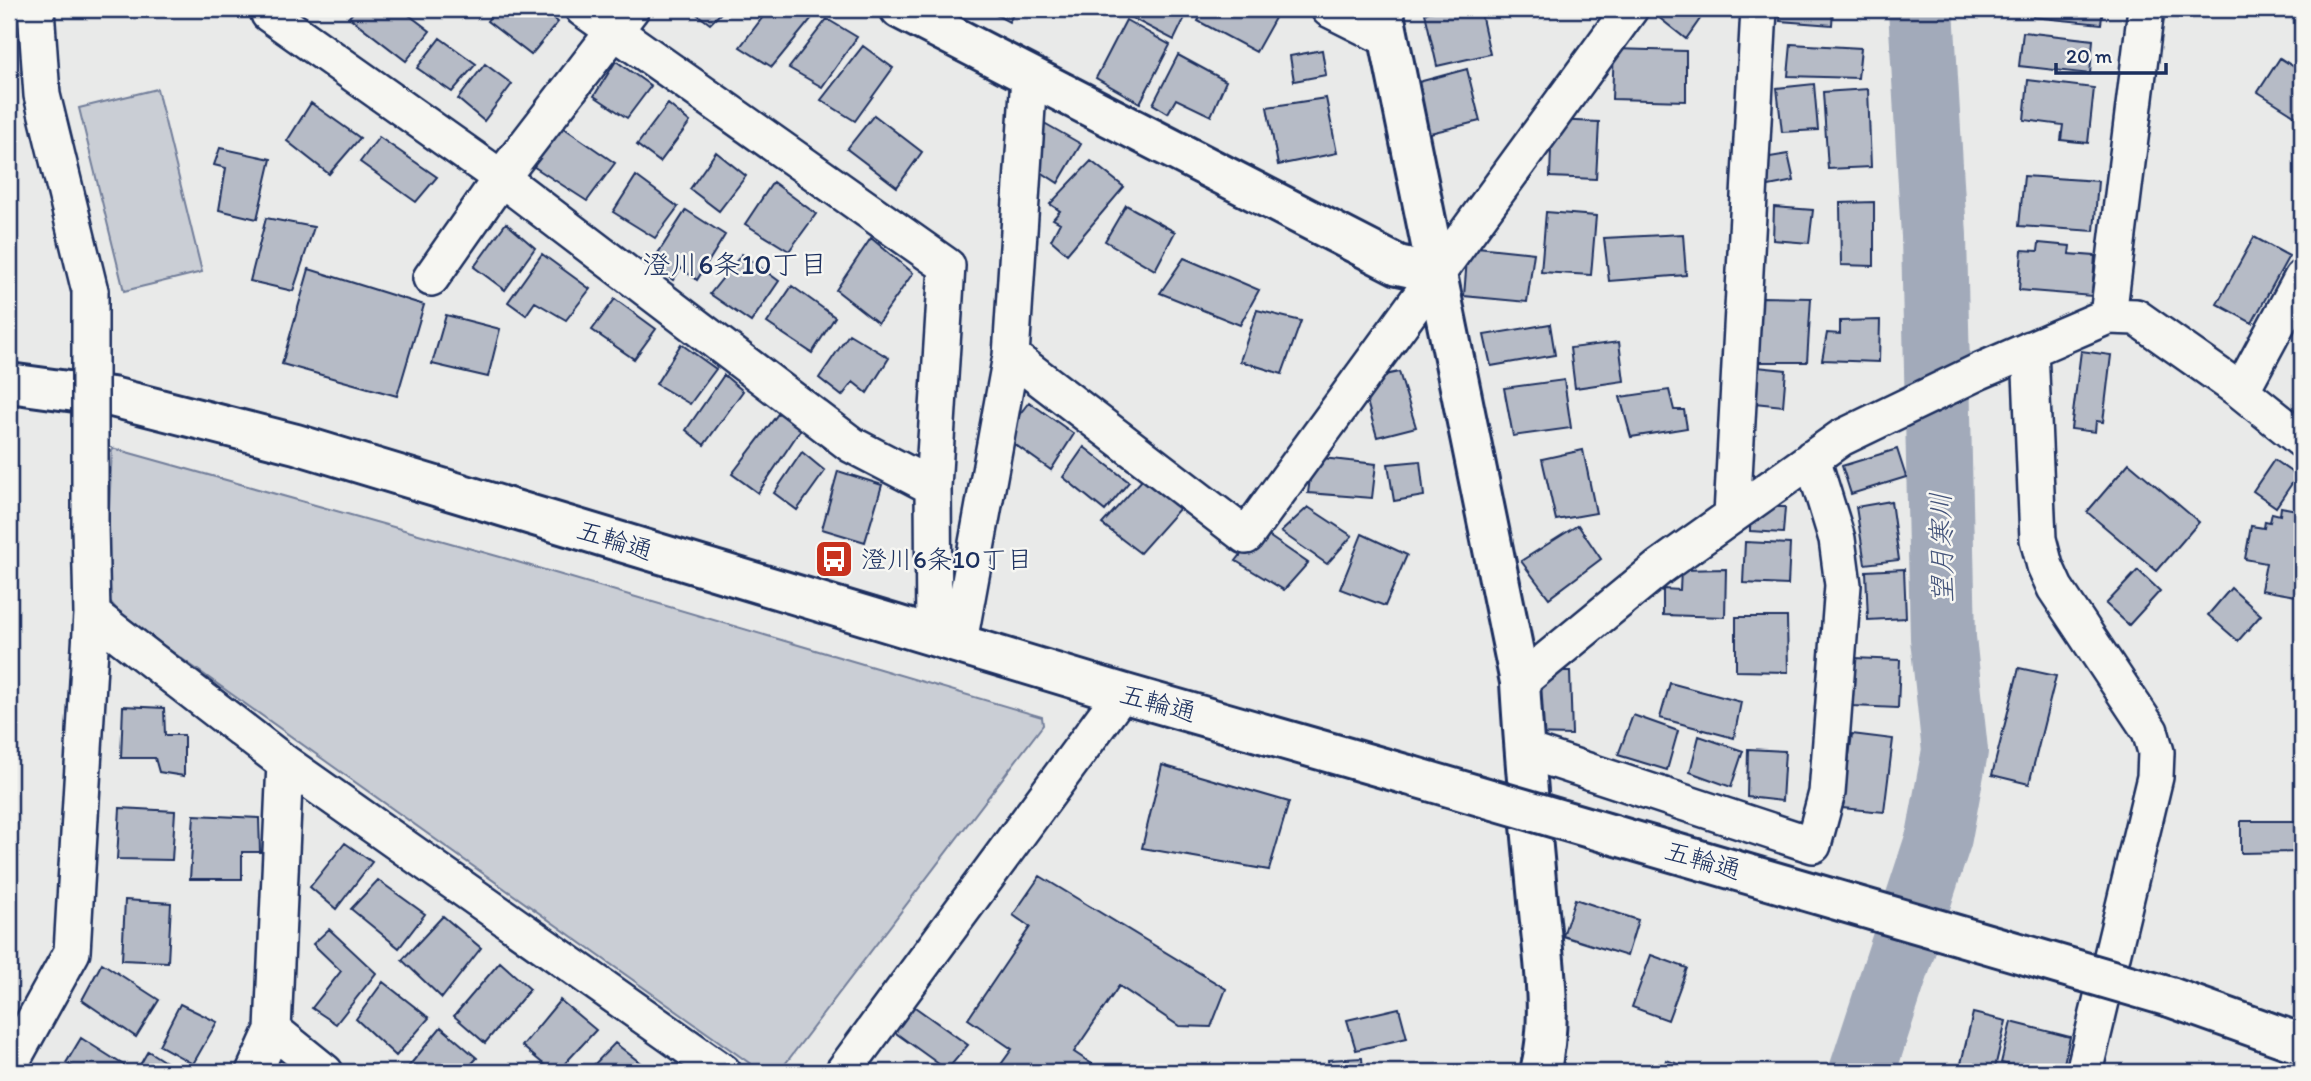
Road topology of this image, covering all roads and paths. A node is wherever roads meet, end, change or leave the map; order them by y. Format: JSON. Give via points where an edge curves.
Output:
{"nodes":[{"id":1,"x":36,"y":9,"type":"edge"},
{"id":2,"x":269,"y":9,"type":"edge"},
{"id":3,"x":583,"y":9,"type":"edge"},
{"id":4,"x":900,"y":9,"type":"edge"},
{"id":5,"x":1329,"y":9,"type":"edge"},
{"id":6,"x":1759,"y":9,"type":"edge"},
{"id":7,"x":2146,"y":9,"type":"edge"},
{"id":8,"x":1623,"y":13,"type":"edge"},
{"id":9,"x":622,"y":20,"type":"edge"},
{"id":10,"x":1386,"y":24,"type":"edge"},
{"id":11,"x":1029,"y":76,"type":"junction"},
{"id":12,"x":500,"y":178,"type":"junction"},
{"id":13,"x":1436,"y":274,"type":"junction"},
{"id":14,"x":431,"y":278,"type":"dead end"},
{"id":15,"x":2302,"y":278,"type":"edge"},
{"id":16,"x":2108,"y":316,"type":"junction"},
{"id":17,"x":2030,"y":349,"type":"junction"},
{"id":18,"x":1011,"y":356,"type":"junction"},
{"id":19,"x":9,"y":383,"type":"edge"},
{"id":20,"x":2241,"y":391,"type":"junction"},
{"id":21,"x":2302,"y":440,"type":"edge"},
{"id":22,"x":1812,"y":458,"type":"junction"},
{"id":23,"x":933,"y":486,"type":"junction"},
{"id":24,"x":1731,"y":515,"type":"junction"},
{"id":25,"x":92,"y":614,"type":"junction"},
{"id":26,"x":947,"y":640,"type":"junction"},
{"id":27,"x":1520,"y":682,"type":"junction"},
{"id":28,"x":1122,"y":693,"type":"junction"},
{"id":29,"x":1524,"y":750,"type":"junction"},
{"id":30,"x":285,"y":763,"type":"junction"},
{"id":31,"x":273,"y":1030,"type":"junction"},
{"id":32,"x":2302,"y":1044,"type":"edge"},
{"id":33,"x":9,"y":1066,"type":"edge"},
{"id":34,"x":254,"y":1072,"type":"edge"},
{"id":35,"x":326,"y":1072,"type":"edge"},
{"id":36,"x":723,"y":1072,"type":"edge"},
{"id":37,"x":843,"y":1072,"type":"edge"},
{"id":38,"x":1541,"y":1072,"type":"edge"},
{"id":39,"x":2084,"y":1072,"type":"edge"}],
"edges":[{"from":1,"to":25,"type":"street","bridge":true,"via":[[42,95],[90,291]]},
{"from":2,"to":12,"type":"street","via":[[269,14]]},
{"from":3,"to":9,"type":"street"},
{"from":4,"to":11,"type":"main road"},
{"from":5,"to":10,"type":"street"},
{"from":6,"to":24,"type":"street"},
{"from":7,"to":16,"type":"street"},
{"from":8,"to":13,"type":"street"},
{"from":9,"to":12,"type":"street"},
{"from":9,"to":23,"type":"street","via":[[947,266]]},
{"from":10,"to":13,"type":"main road"},
{"from":11,"to":13,"type":"main road","via":[[1398,265]]},
{"from":11,"to":18,"type":"street"},
{"from":12,"to":14,"type":"street"},
{"from":12,"to":23,"type":"street","via":[[852,445]]},
{"from":13,"to":18,"type":"street","via":[[1246,536]]},
{"from":13,"to":27,"type":"main road"},
{"from":15,"to":20,"type":"street"},
{"from":16,"to":17,"type":"street"},
{"from":16,"to":20,"type":"street","via":[[2136,317]]},
{"from":17,"to":22,"type":"street","via":[[1841,438]]},
{"from":17,"to":39,"type":"street","via":[[2038,539],[2045,566],[2150,731],[2156,752],[2155,777]]},
{"from":18,"to":26,"type":"street"},
{"from":19,"to":26,"type":"main road","name":"五輪通","via":[[112,397],[296,444]]},
{"from":20,"to":21,"type":"street"},
{"from":22,"to":24,"type":"street"},
{"from":22,"to":29,"type":"street","via":[[1836,539],[1843,585],[1827,793],[1813,845]]},
{"from":23,"to":26,"type":"street"},
{"from":24,"to":27,"type":"street"},
{"from":25,"to":30,"type":"street"},
{"from":25,"to":33,"type":"street","via":[[72,953]]},
{"from":26,"to":28,"type":"main road","name":"五輪通"},
{"from":27,"to":29,"type":"main road"},
{"from":28,"to":32,"type":"main road","name":"五輪通","bridge":true,"via":[[2170,997]]},
{"from":28,"to":37,"type":"street"},
{"from":29,"to":38,"type":"main road","via":[[1547,995]]},
{"from":30,"to":31,"type":"street"},
{"from":30,"to":36,"type":"street"},
{"from":31,"to":34,"type":"street"},
{"from":31,"to":35,"type":"street"}]}
